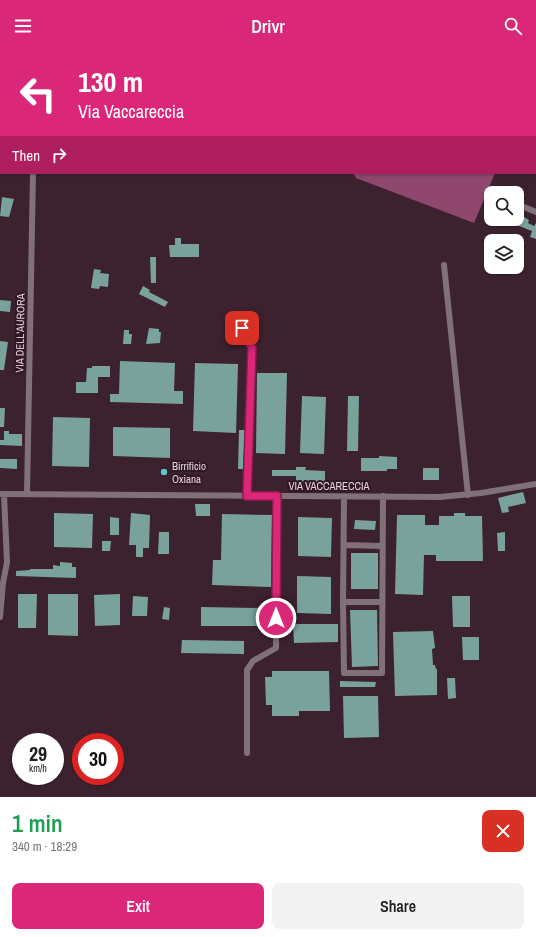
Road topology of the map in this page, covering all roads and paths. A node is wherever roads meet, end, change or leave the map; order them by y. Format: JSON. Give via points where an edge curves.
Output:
{"nodes":[{"id":1,"x":33,"y":174,"type":"edge"},
{"id":2,"x":524,"y":207,"type":"edge"},
{"id":3,"x":536,"y":212,"type":"edge"},
{"id":4,"x":444,"y":265,"type":"dead end"},
{"id":5,"x":242,"y":328,"type":"dead end"},
{"id":6,"x":536,"y":484,"type":"edge"},
{"id":7,"x":2,"y":494,"type":"edge"},
{"id":8,"x":27,"y":494,"type":"junction"},
{"id":9,"x":468,"y":495,"type":"junction"},
{"id":10,"x":247,"y":496,"type":"junction"},
{"id":11,"x":277,"y":496,"type":"junction"},
{"id":12,"x":383,"y":496,"type":"junction"},
{"id":13,"x":344,"y":497,"type":"junction"},
{"id":14,"x":344,"y":545,"type":"junction"},
{"id":15,"x":381,"y":546,"type":"junction"},
{"id":16,"x":343,"y":602,"type":"junction"},
{"id":17,"x":381,"y":602,"type":"junction"},
{"id":18,"x":0,"y":617,"type":"edge"},
{"id":19,"x":248,"y":753,"type":"dead end"}],
"edges":[{"from":1,"to":8,"type":"street","name":"VIA DELL'AURORA"},
{"from":2,"to":3,"type":"street"},
{"from":4,"to":9,"type":"street"},
{"from":5,"to":10,"type":"street","via":[[252,348]]},
{"from":6,"to":9,"type":"street","name":"VIA VACCARECCIA"},
{"from":7,"to":8,"type":"street","name":"VIA VACCARECCIA"},
{"from":7,"to":18,"type":"street","via":[[7,562]]},
{"from":8,"to":10,"type":"street","name":"VIA VACCARECCIA"},
{"from":9,"to":12,"type":"street","name":"VIA VACCARECCIA"},
{"from":10,"to":11,"type":"street","name":"VIA VACCARECCIA"},
{"from":11,"to":13,"type":"street","name":"VIA VACCARECCIA"},
{"from":11,"to":19,"type":"street","via":[[276,648],[253,661],[247,670]]},
{"from":12,"to":13,"type":"street","name":"VIA VACCARECCIA"},
{"from":12,"to":15,"type":"street"},
{"from":13,"to":14,"type":"street"},
{"from":14,"to":15,"type":"street"},
{"from":14,"to":16,"type":"street"},
{"from":15,"to":17,"type":"street"},
{"from":16,"to":17,"type":"street"},
{"from":16,"to":17,"type":"street","via":[[344,673],[382,673]]}]}
